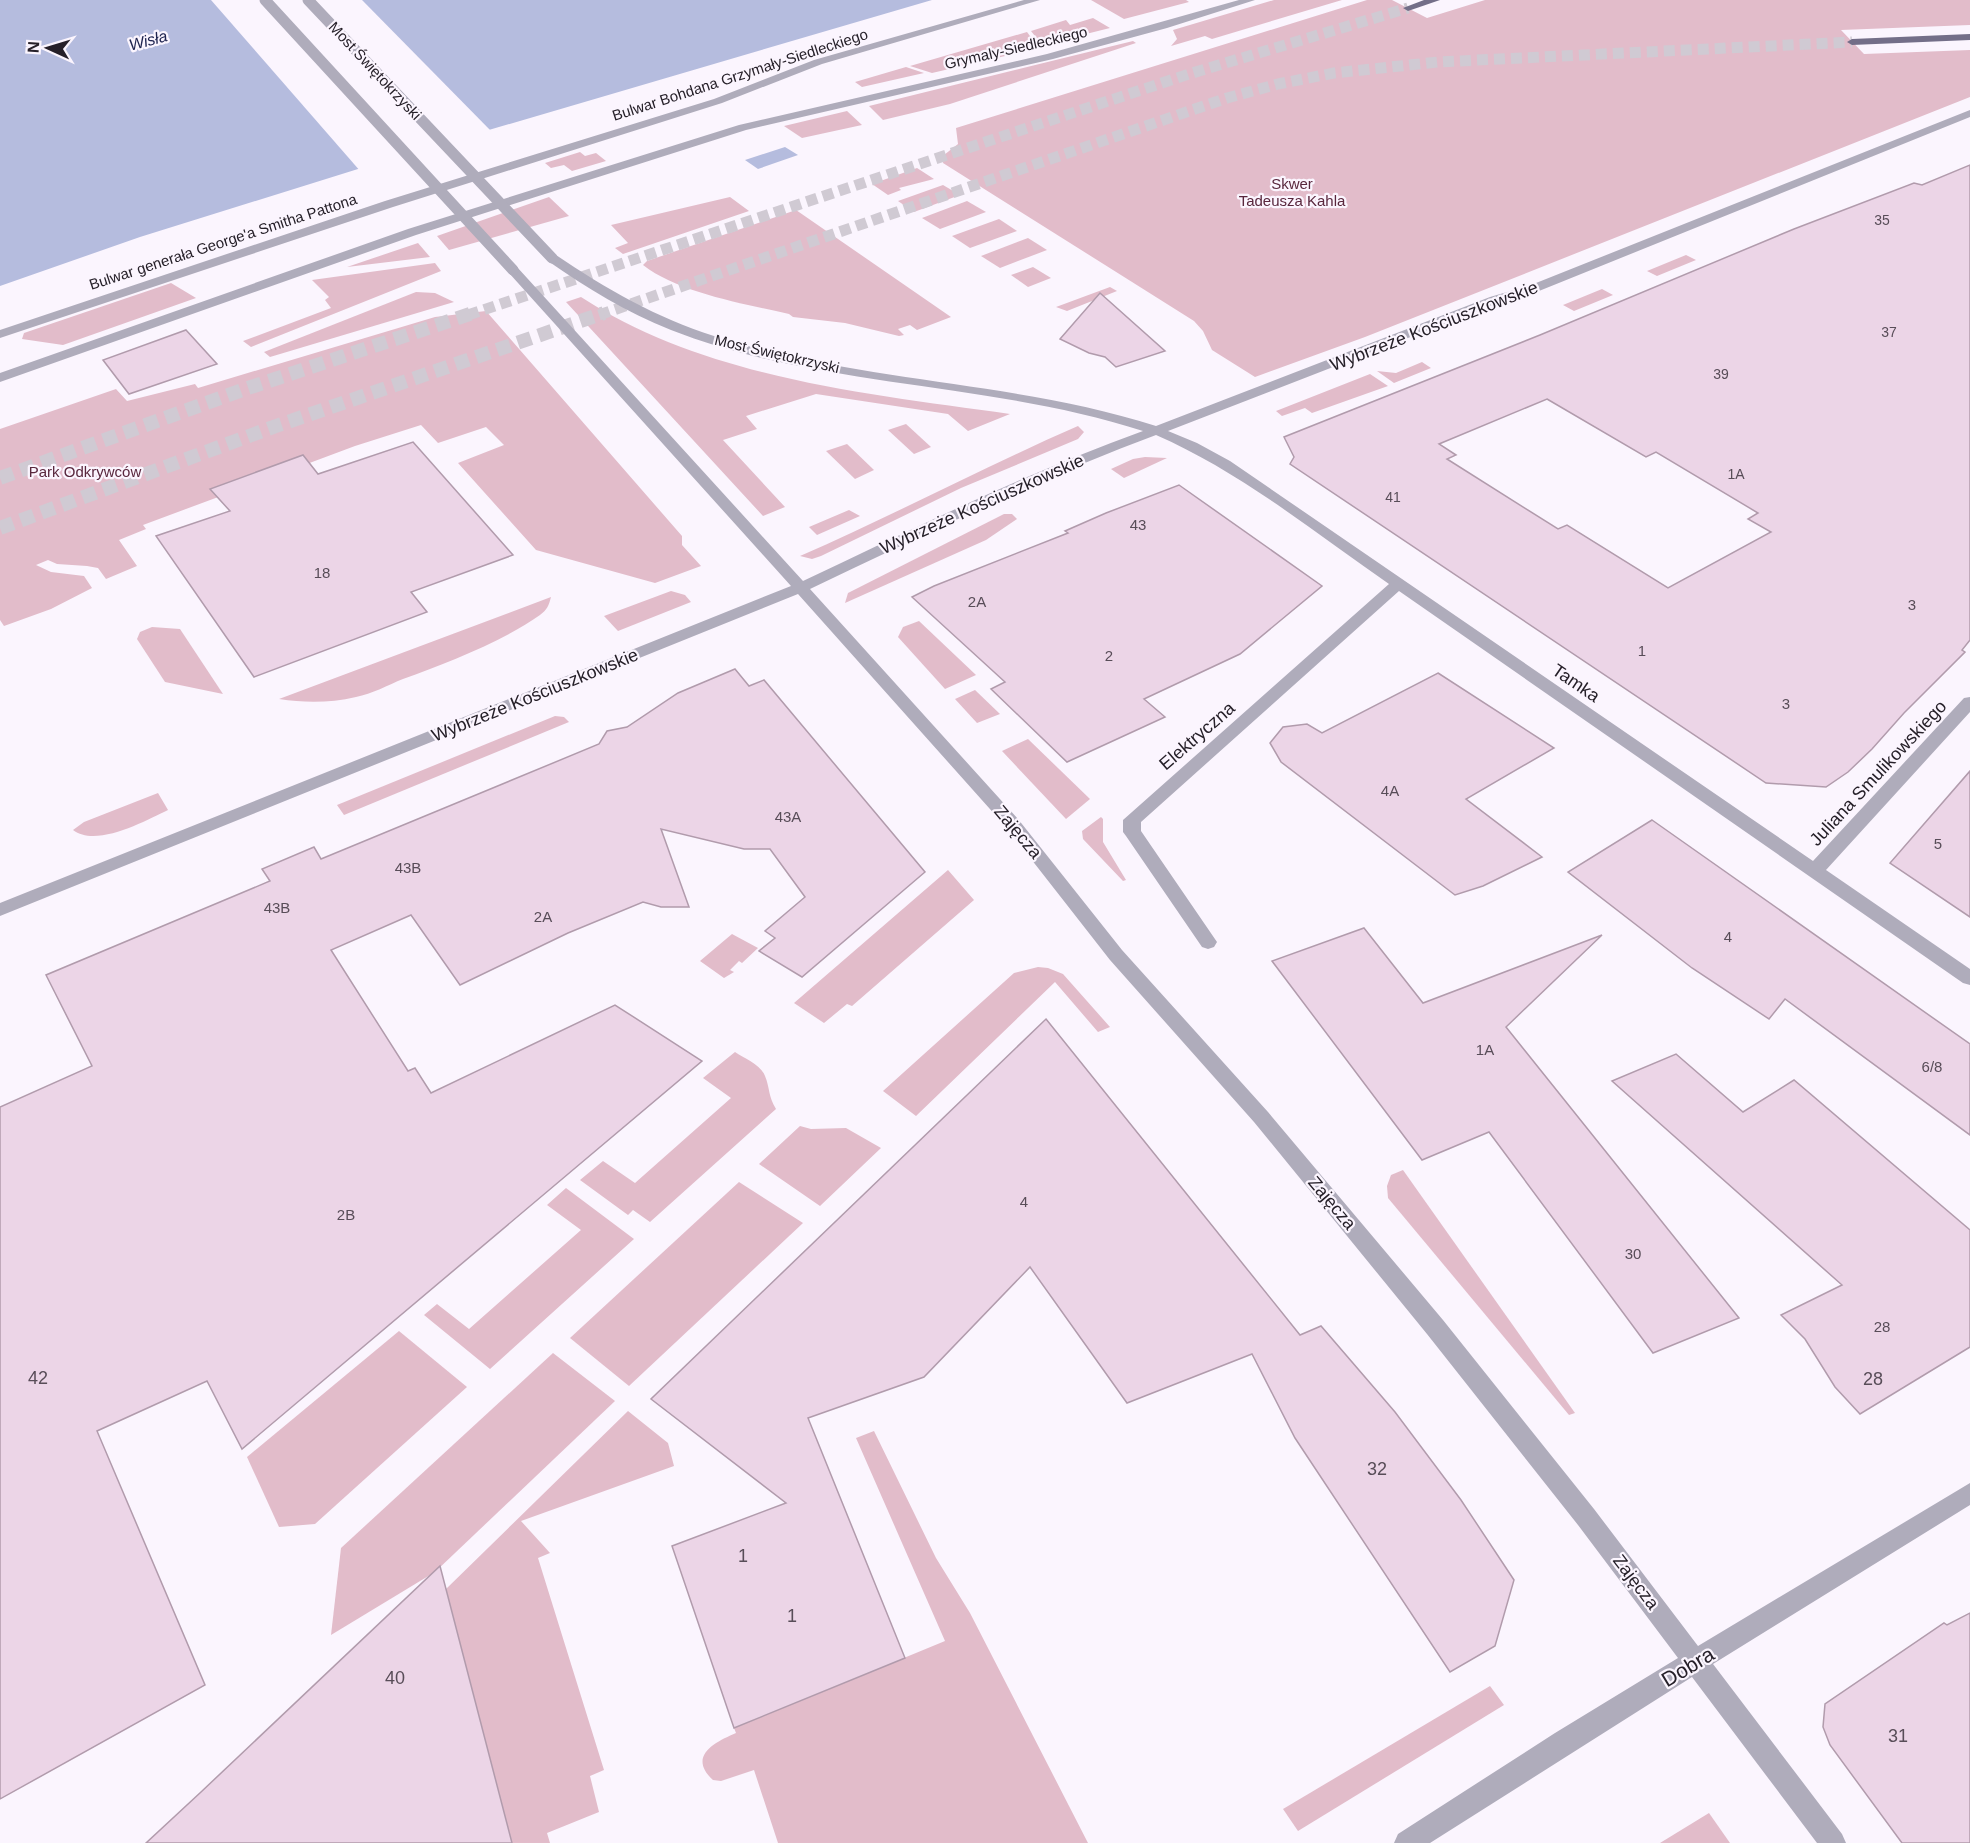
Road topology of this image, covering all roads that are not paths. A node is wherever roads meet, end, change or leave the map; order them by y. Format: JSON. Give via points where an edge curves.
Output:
{"nodes":[{"id":1,"x":266,"y":0,"type":"edge"},
{"id":2,"x":308,"y":0,"type":"edge"},
{"id":3,"x":1035,"y":0,"type":"edge"},
{"id":4,"x":1250,"y":0,"type":"edge"},
{"id":5,"x":1435,"y":0,"type":"edge"},
{"id":6,"x":1408,"y":8,"type":"tunnel mouth"},
{"id":7,"x":1970,"y":37,"type":"edge"},
{"id":8,"x":1852,"y":42,"type":"tunnel mouth"},
{"id":9,"x":1970,"y":113,"type":"edge"},
{"id":10,"x":457,"y":183,"type":"joint"},
{"id":11,"x":0,"y":334,"type":"edge"},
{"id":12,"x":0,"y":378,"type":"edge"},
{"id":13,"x":1154,"y":430,"type":"junction"},
{"id":14,"x":1397,"y":585,"type":"junction"},
{"id":15,"x":800,"y":588,"type":"junction"},
{"id":16,"x":1970,"y":702,"type":"edge"},
{"id":17,"x":1814,"y":871,"type":"junction"},
{"id":18,"x":0,"y":910,"type":"edge"},
{"id":19,"x":1208,"y":942,"type":"dead end"},
{"id":20,"x":1970,"y":978,"type":"edge"},
{"id":21,"x":1970,"y":1493,"type":"edge"},
{"id":22,"x":1696,"y":1662,"type":"junction"},
{"id":23,"x":1407,"y":1843,"type":"edge"},
{"id":24,"x":1833,"y":1843,"type":"edge"}],
"edges":[{"from":1,"to":15,"type":"street","name":"Most Świętokrzyski","bridge":true},
{"from":2,"to":13,"type":"street","name":"Most Świętokrzyski","bridge":true,"via":[[552,258],[642,313],[737,348],[813,365],[1023,397]]},
{"from":3,"to":10,"type":"street","name":"Bulwar Bohdana Grzymały-Siedleckiego","via":[[818,62],[718,101]]},
{"from":4,"to":12,"type":"street","name":"Grymaly-Siedleckiego","via":[[1049,57],[743,127],[412,232]]},
{"from":5,"to":6,"type":"main road"},
{"from":7,"to":8,"type":"main road"},
{"from":9,"to":13,"type":"street","name":"Wybrzeże Kościuszkowskie","via":[[1535,288],[1494,300]]},
{"from":10,"to":11,"type":"street","name":"Bulwar generała George'a Smitha Pattona"},
{"from":13,"to":14,"type":"street","name":"Tamka","via":[[1213,457]]},
{"from":13,"to":15,"type":"street","name":"Wybrzeże Kościuszkowskie","via":[[998,494]]},
{"from":14,"to":17,"type":"street","name":"Tamka"},
{"from":14,"to":19,"type":"street","name":"Elektryczna","via":[[1132,820],[1132,832]]},
{"from":15,"to":18,"type":"street","name":"Wybrzeże Kościuszkowskie"},
{"from":15,"to":22,"type":"street","name":"Zajęcza","via":[[1012,823],[1116,955],[1261,1117],[1435,1327]]},
{"from":16,"to":17,"type":"street","name":"Juliana Smulikowskiego"},
{"from":17,"to":20,"type":"street","name":"Tamka"},
{"from":21,"to":22,"type":"street","name":"Dobra"},
{"from":22,"to":23,"type":"street","name":"Dobra"},
{"from":22,"to":24,"type":"street","name":"Zajęcza"}]}
